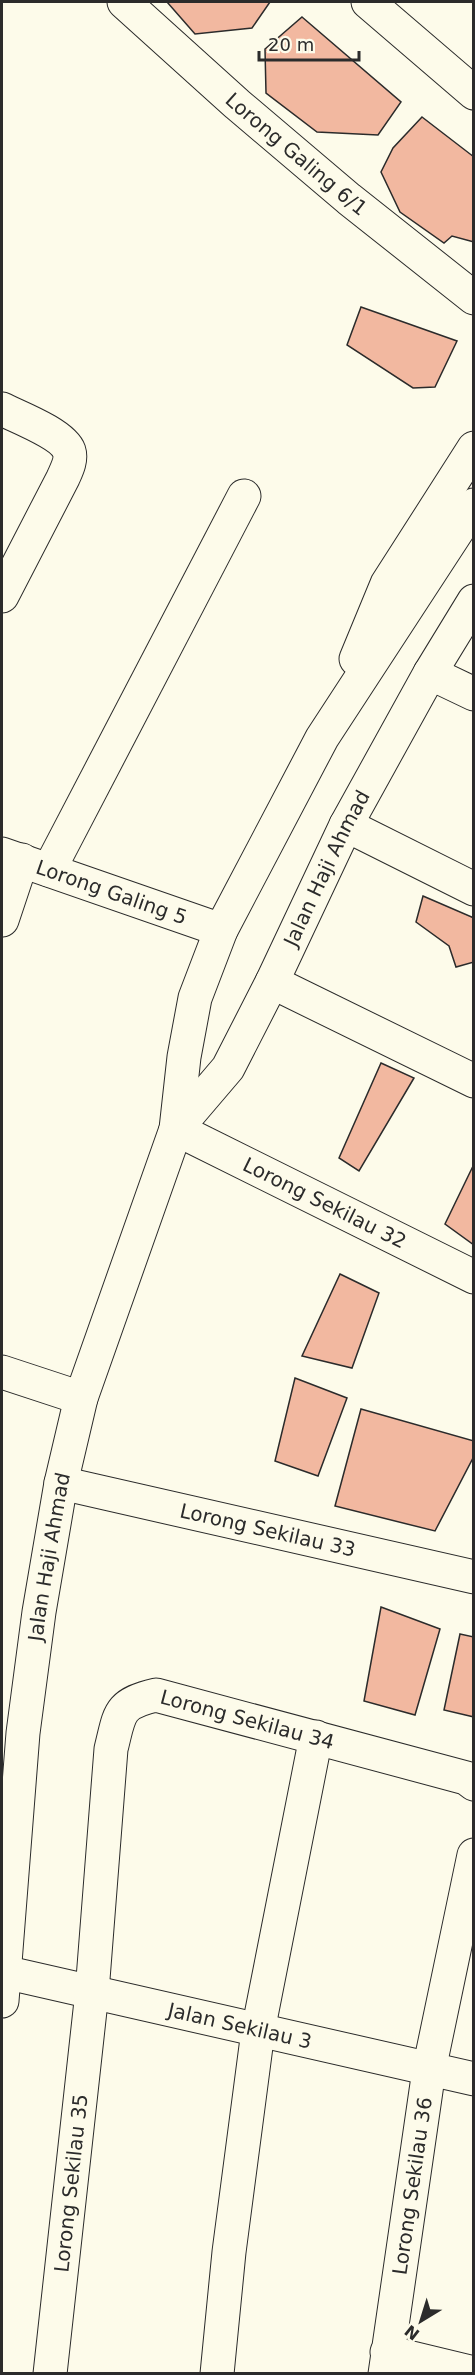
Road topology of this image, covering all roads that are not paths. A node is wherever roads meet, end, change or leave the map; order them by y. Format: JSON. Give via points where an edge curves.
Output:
{"nodes":[{"id":1,"x":124,"y":2,"type":"edge"},
{"id":2,"x":368,"y":2,"type":"edge"},
{"id":3,"x":474,"y":93,"type":"edge"},
{"id":4,"x":474,"y":298,"type":"edge"},
{"id":5,"x":2,"y":409,"type":"edge"},
{"id":6,"x":474,"y":448,"type":"edge"},
{"id":7,"x":244,"y":496,"type":"dead end"},
{"id":8,"x":474,"y":505,"type":"edge"},
{"id":9,"x":2,"y":596,"type":"edge"},
{"id":10,"x":474,"y":601,"type":"edge"},
{"id":11,"x":430,"y":673,"type":"junction"},
{"id":12,"x":474,"y":694,"type":"edge"},
{"id":13,"x":322,"y":738,"type":"junction"},
{"id":14,"x":346,"y":825,"type":"junction"},
{"id":15,"x":24,"y":861,"type":"edge"},
{"id":16,"x":474,"y":889,"type":"edge"},
{"id":17,"x":2,"y":920,"type":"edge"},
{"id":18,"x":221,"y":930,"type":"junction"},
{"id":19,"x":272,"y":982,"type":"junction"},
{"id":20,"x":474,"y":1081,"type":"edge"},
{"id":21,"x":176,"y":1129,"type":"junction"},
{"id":22,"x":474,"y":1277,"type":"edge"},
{"id":23,"x":2,"y":1372,"type":"edge"},
{"id":24,"x":81,"y":1398,"type":"junction"},
{"id":25,"x":61,"y":1483,"type":"junction"},
{"id":26,"x":474,"y":1577,"type":"edge"},
{"id":27,"x":12,"y":1729,"type":"edge"},
{"id":28,"x":316,"y":1737,"type":"junction"},
{"id":29,"x":474,"y":1784,"type":"edge"},
{"id":30,"x":474,"y":1855,"type":"edge"},
{"id":31,"x":3,"y":1987,"type":"edge"},
{"id":32,"x":92,"y":1992,"type":"junction"},
{"id":33,"x":258,"y":2031,"type":"junction"},
{"id":34,"x":429,"y":2070,"type":"junction"},
{"id":35,"x":474,"y":2079,"type":"edge"},
{"id":36,"x":386,"y":2363,"type":"edge"},
{"id":37,"x":50,"y":2373,"type":"edge"},
{"id":38,"x":217,"y":2373,"type":"edge"},
{"id":39,"x":474,"y":2373,"type":"edge"}],
"edges":[{"from":1,"to":4,"type":"street","name":"Lorong Galing 6/1","via":[[237,104]]},
{"from":2,"to":3,"type":"street"},
{"from":5,"to":9,"type":"street","via":[[52,434],[70,452],[63,478]]},
{"from":6,"to":13,"type":"street","name":"Jalan Haji Ahmad","via":[[387,584]]},
{"from":7,"to":15,"type":"street"},
{"from":8,"to":13,"type":"street","name":"Jalan Haji Ahmad"},
{"from":10,"to":11,"type":"street","name":"Jalan Haji Ahmad"},
{"from":11,"to":12,"type":"street"},
{"from":11,"to":14,"type":"street","name":"Jalan Haji Ahmad"},
{"from":13,"to":18,"type":"street","name":"Jalan Haji Ahmad"},
{"from":14,"to":16,"type":"street"},
{"from":14,"to":19,"type":"street","name":"Jalan Haji Ahmad"},
{"from":15,"to":17,"type":"street"},
{"from":15,"to":18,"type":"street","name":"Lorong Galing 5"},
{"from":18,"to":21,"type":"street","name":"Jalan Haji Ahmad","via":[[195,998]]},
{"from":19,"to":20,"type":"street"},
{"from":19,"to":21,"type":"street","name":"Jalan Haji Ahmad","via":[[228,1068]]},
{"from":21,"to":22,"type":"street","name":"Lorong Sekilau 32"},
{"from":21,"to":24,"type":"street","name":"Jalan Haji Ahmad"},
{"from":23,"to":24,"type":"street"},
{"from":24,"to":25,"type":"street","name":"Jalan Haji Ahmad"},
{"from":25,"to":26,"type":"street","name":"Lorong Sekilau 33"},
{"from":25,"to":27,"type":"street","name":"Jalan Haji Ahmad","via":[[39,1612]]},
{"from":27,"to":31,"type":"street","name":"Jalan Haji Ahmad"},
{"from":28,"to":29,"type":"street","name":"Lorong Sekilau 34","via":[[466,1778]]},
{"from":28,"to":32,"type":"street","name":"Lorong Sekilau 34","via":[[156,1695],[126,1705],[111,1749]]},
{"from":28,"to":33,"type":"street"},
{"from":30,"to":34,"type":"street"},
{"from":31,"to":32,"type":"street","name":"Jalan Sekilau 3"},
{"from":32,"to":33,"type":"street","name":"Jalan Sekilau 3"},
{"from":32,"to":37,"type":"street","name":"Lorong Sekilau 35"},
{"from":33,"to":34,"type":"street","name":"Jalan Sekilau 3"},
{"from":33,"to":38,"type":"street"},
{"from":34,"to":35,"type":"street","name":"Jalan Sekilau 3"},
{"from":34,"to":36,"type":"street","name":"Lorong Sekilau 36"},
{"from":36,"to":39,"type":"street"}]}
